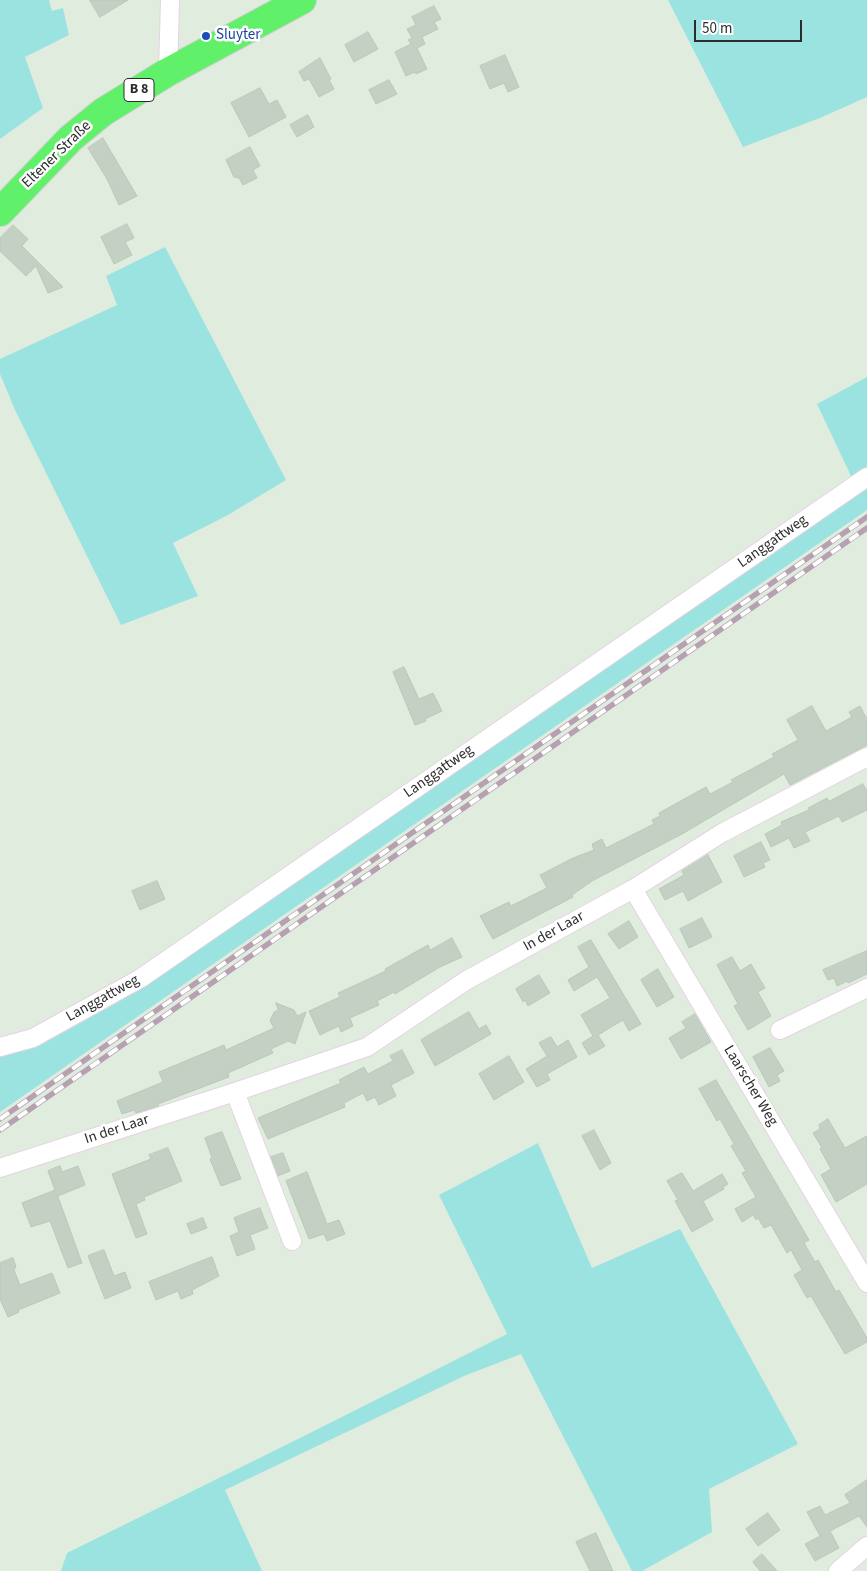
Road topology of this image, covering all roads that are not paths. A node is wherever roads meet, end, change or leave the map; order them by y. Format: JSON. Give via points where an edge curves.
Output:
{"nodes":[{"id":1,"x":170,"y":0,"type":"edge"},
{"id":2,"x":302,"y":0,"type":"edge"},
{"id":3,"x":168,"y":72,"type":"junction"},
{"id":4,"x":0,"y":212,"type":"edge"},
{"id":5,"x":867,"y":477,"type":"edge"},
{"id":6,"x":867,"y":757,"type":"edge"},
{"id":7,"x":633,"y":889,"type":"junction"},
{"id":8,"x":867,"y":988,"type":"edge"},
{"id":9,"x":780,"y":1030,"type":"dead end"},
{"id":10,"x":0,"y":1047,"type":"edge"},
{"id":11,"x":235,"y":1092,"type":"junction"},
{"id":12,"x":0,"y":1168,"type":"edge"},
{"id":13,"x":292,"y":1240,"type":"dead end"},
{"id":14,"x":867,"y":1283,"type":"edge"},
{"id":15,"x":867,"y":1546,"type":"edge"},
{"id":16,"x":838,"y":1571,"type":"edge"}],
"edges":[{"from":1,"to":3,"type":"street"},
{"from":2,"to":3,"type":"main road","name":"Eltener Straße","number":"B 8"},
{"from":3,"to":4,"type":"main road","name":"Eltener Straße","number":"B 8","via":[[103,112],[71,138]]},
{"from":5,"to":10,"type":"street","name":"Langgattweg","via":[[141,978],[33,1038]]},
{"from":6,"to":7,"type":"street","name":"In der Laar","via":[[722,833]]},
{"from":7,"to":11,"type":"street","name":"In der Laar","via":[[467,980],[367,1047]]},
{"from":7,"to":14,"type":"street","name":"Laarscher Weg"},
{"from":8,"to":9,"type":"street"},
{"from":11,"to":12,"type":"street","name":"In der Laar"},
{"from":11,"to":13,"type":"street"},
{"from":15,"to":16,"type":"street"}]}
